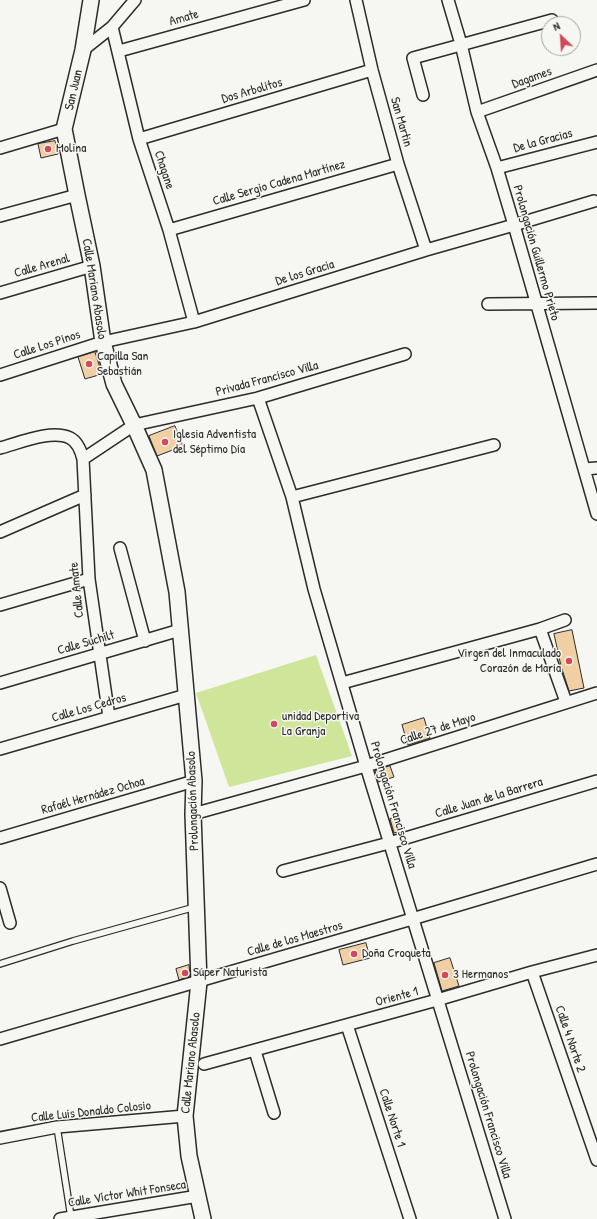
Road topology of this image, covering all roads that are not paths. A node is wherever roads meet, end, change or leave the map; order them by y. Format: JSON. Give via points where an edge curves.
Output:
{"nodes":[{"id":1,"x":91,"y":0,"type":"edge"},
{"id":2,"x":135,"y":0,"type":"edge"},
{"id":3,"x":304,"y":0,"type":"edge"},
{"id":4,"x":356,"y":0,"type":"edge"},
{"id":5,"x":448,"y":0,"type":"edge"},
{"id":6,"x":541,"y":23,"type":"edge"},
{"id":7,"x":112,"y":27,"type":"junction"},
{"id":8,"x":461,"y":44,"type":"junction"},
{"id":9,"x":83,"y":50,"type":"junction"},
{"id":10,"x":118,"y":52,"type":"junction"},
{"id":11,"x":372,"y":70,"type":"junction"},
{"id":12,"x":597,"y":70,"type":"edge"},
{"id":13,"x":423,"y":95,"type":"dead end"},
{"id":14,"x":477,"y":112,"type":"junction"},
{"id":15,"x":64,"y":129,"type":"junction"},
{"id":16,"x":139,"y":138,"type":"junction"},
{"id":17,"x":597,"y":142,"type":"edge"},
{"id":18,"x":0,"y":148,"type":"edge"},
{"id":19,"x":398,"y":164,"type":"junction"},
{"id":20,"x":497,"y":168,"type":"junction"},
{"id":21,"x":77,"y":196,"type":"junction"},
{"id":22,"x":594,"y":201,"type":"dead end"},
{"id":23,"x":0,"y":216,"type":"edge"},
{"id":24,"x":514,"y":225,"type":"junction"},
{"id":25,"x":169,"y":230,"type":"junction"},
{"id":26,"x":426,"y":250,"type":"junction"},
{"id":27,"x":92,"y":266,"type":"junction"},
{"id":28,"x":0,"y":293,"type":"edge"},
{"id":29,"x":597,"y":303,"type":"edge"},
{"id":30,"x":488,"y":304,"type":"dead end"},
{"id":31,"x":537,"y":304,"type":"junction"},
{"id":32,"x":194,"y":322,"type":"junction"},
{"id":33,"x":103,"y":342,"type":"junction"},
{"id":34,"x":405,"y":354,"type":"dead end"},
{"id":35,"x":0,"y":375,"type":"edge"},
{"id":36,"x":258,"y":398,"type":"junction"},
{"id":37,"x":134,"y":425,"type":"junction"},
{"id":38,"x":494,"y":445,"type":"dead end"},
{"id":39,"x":0,"y":448,"type":"edge"},
{"id":40,"x":83,"y":459,"type":"junction"},
{"id":41,"x":597,"y":468,"type":"edge"},
{"id":42,"x":584,"y":469,"type":"junction"},
{"id":43,"x":85,"y":495,"type":"junction"},
{"id":44,"x":292,"y":497,"type":"junction"},
{"id":45,"x":597,"y":514,"type":"edge"},
{"id":46,"x":0,"y":532,"type":"edge"},
{"id":47,"x":120,"y":548,"type":"dead end"},
{"id":48,"x":89,"y":579,"type":"junction"},
{"id":49,"x":0,"y":605,"type":"edge"},
{"id":50,"x":565,"y":620,"type":"dead end"},
{"id":51,"x":540,"y":629,"type":"junction"},
{"id":52,"x":180,"y":630,"type":"junction"},
{"id":53,"x":145,"y":641,"type":"junction"},
{"id":54,"x":99,"y":654,"type":"junction"},
{"id":55,"x":0,"y":683,"type":"edge"},
{"id":56,"x":342,"y":683,"type":"junction"},
{"id":57,"x":597,"y":693,"type":"edge"},
{"id":58,"x":186,"y":695,"type":"junction"},
{"id":59,"x":566,"y":702,"type":"junction"},
{"id":60,"x":109,"y":717,"type":"junction"},
{"id":61,"x":0,"y":749,"type":"edge"},
{"id":62,"x":366,"y":766,"type":"junction"},
{"id":63,"x":194,"y":781,"type":"junction"},
{"id":64,"x":597,"y":781,"type":"edge"},
{"id":65,"x":193,"y":814,"type":"junction"},
{"id":66,"x":0,"y":838,"type":"edge"},
{"id":67,"x":389,"y":843,"type":"junction"},
{"id":68,"x":597,"y":864,"type":"edge"},
{"id":69,"x":283,"y":871,"type":"dead end"},
{"id":70,"x":0,"y":888,"type":"edge"},
{"id":71,"x":196,"y":906,"type":"junction"},
{"id":72,"x":412,"y":919,"type":"junction"},
{"id":73,"x":10,"y":923,"type":"dead end"},
{"id":74,"x":597,"y":955,"type":"edge"},
{"id":75,"x":0,"y":964,"type":"edge"},
{"id":76,"x":532,"y":972,"type":"junction"},
{"id":77,"x":199,"y":982,"type":"junction"},
{"id":78,"x":437,"y":1000,"type":"junction"},
{"id":79,"x":347,"y":1025,"type":"junction"},
{"id":80,"x":0,"y":1039,"type":"edge"},
{"id":81,"x":255,"y":1051,"type":"junction"},
{"id":82,"x":204,"y":1064,"type":"dead end"},
{"id":83,"x":274,"y":1113,"type":"dead end"},
{"id":84,"x":185,"y":1116,"type":"junction"},
{"id":85,"x":57,"y":1127,"type":"junction"},
{"id":86,"x":0,"y":1138,"type":"edge"},
{"id":87,"x":597,"y":1160,"type":"edge"},
{"id":88,"x":198,"y":1196,"type":"junction"},
{"id":89,"x":65,"y":1218,"type":"edge"},
{"id":90,"x":203,"y":1219,"type":"edge"},
{"id":91,"x":410,"y":1219,"type":"edge"},
{"id":92,"x":505,"y":1219,"type":"edge"}],
"edges":[{"from":1,"to":9,"type":"street"},
{"from":2,"to":7,"type":"street"},
{"from":3,"to":10,"type":"street","name":"Amate"},
{"from":4,"to":11,"type":"street","name":"San Martin"},
{"from":5,"to":8,"type":"street","name":"Prolongación Guillermo Prieto"},
{"from":6,"to":8,"type":"street"},
{"from":7,"to":9,"type":"street"},
{"from":7,"to":10,"type":"street","name":"Chagane"},
{"from":8,"to":13,"type":"street","via":[[413,58]]},
{"from":8,"to":14,"type":"street","name":"Prolongación Guillermo Prieto"},
{"from":9,"to":15,"type":"street","name":"San Juan"},
{"from":10,"to":16,"type":"street","name":"Chagane"},
{"from":11,"to":16,"type":"street","name":"Dos Arbolitos"},
{"from":11,"to":19,"type":"street","name":"San Martin"},
{"from":12,"to":14,"type":"street","name":"Dagames"},
{"from":14,"to":20,"type":"street","name":"Prolongación Guillermo Prieto"},
{"from":15,"to":18,"type":"street"},
{"from":15,"to":21,"type":"street","name":"Calle Mariano Abasolo"},
{"from":16,"to":25,"type":"street","name":"Chagane"},
{"from":17,"to":20,"type":"street","name":"De la Gracias"},
{"from":19,"to":25,"type":"street","name":"Calle Sergio Cadena Martínez"},
{"from":19,"to":26,"type":"street","name":"San Martin"},
{"from":20,"to":24,"type":"street","name":"Prolongación Guillermo Prieto"},
{"from":21,"to":23,"type":"street"},
{"from":21,"to":27,"type":"street","name":"Calle Mariano Abasolo"},
{"from":22,"to":24,"type":"street","name":"De los Gracia"},
{"from":24,"to":26,"type":"street","name":"De los Gracia"},
{"from":24,"to":31,"type":"street","name":"Prolongación Guillermo Prieto"},
{"from":25,"to":32,"type":"street","name":"Chagane"},
{"from":26,"to":32,"type":"street","name":"De los Gracia"},
{"from":27,"to":28,"type":"street","name":"Calle Arenal"},
{"from":27,"to":33,"type":"street","name":"Calle Mariano Abasolo"},
{"from":29,"to":31,"type":"street"},
{"from":30,"to":31,"type":"street"},
{"from":31,"to":42,"type":"street","name":"Prolongación Guillermo Prieto"},
{"from":32,"to":33,"type":"street","name":"De los Gracia"},
{"from":33,"to":35,"type":"street","name":"Calle Los Pinos"},
{"from":33,"to":37,"type":"street","name":"Calle Mariano Abasolo","via":[[114,384]]},
{"from":34,"to":36,"type":"street","name":"Privada Francisco Villa"},
{"from":36,"to":37,"type":"street","name":"Privada Francisco Villa"},
{"from":36,"to":44,"type":"street","name":"Prolongación Francisco Villa"},
{"from":37,"to":40,"type":"street"},
{"from":37,"to":52,"type":"street","name":"Calle Mariano Abasolo","via":[[154,470],[176,592]]},
{"from":38,"to":44,"type":"street"},
{"from":39,"to":40,"type":"street","via":[[58,434],[71,438],[78,445]]},
{"from":40,"to":43,"type":"street","name":"Calle Amate"},
{"from":41,"to":42,"type":"street"},
{"from":42,"to":45,"type":"street","name":"Prolongación Guillermo Prieto"},
{"from":43,"to":46,"type":"street"},
{"from":43,"to":48,"type":"street","name":"Calle Amate"},
{"from":44,"to":56,"type":"street","name":"Prolongación Francisco Villa","via":[[314,589]]},
{"from":47,"to":53,"type":"street"},
{"from":48,"to":49,"type":"street"},
{"from":48,"to":54,"type":"street","name":"Calle Amate"},
{"from":50,"to":51,"type":"street"},
{"from":51,"to":56,"type":"street"},
{"from":51,"to":59,"type":"street"},
{"from":52,"to":53,"type":"street","name":"Calle Suchilt"},
{"from":52,"to":58,"type":"street","name":"Prolongación Abasolo"},
{"from":53,"to":54,"type":"street","name":"Calle Suchilt"},
{"from":54,"to":55,"type":"street","name":"Calle Suchilt"},
{"from":54,"to":60,"type":"street","name":"Calle Amate"},
{"from":56,"to":62,"type":"street","name":"Prolongación Francisco Villa"},
{"from":57,"to":59,"type":"street","name":"Calle 27 de Mayo"},
{"from":58,"to":60,"type":"street","name":"Calle Los Cedros"},
{"from":58,"to":63,"type":"street","name":"Prolongación Abasolo"},
{"from":59,"to":62,"type":"street","name":"Calle 27 de Mayo"},
{"from":60,"to":61,"type":"street","name":"Calle Los Cedros"},
{"from":62,"to":65,"type":"street","name":"Calle 27 de Mayo"},
{"from":62,"to":67,"type":"street","name":"Prolongación Francisco Villa"},
{"from":63,"to":65,"type":"street","name":"Prolongación Abasolo"},
{"from":63,"to":66,"type":"street","name":"Rafaél Hernádez Ochoa"},
{"from":64,"to":67,"type":"street","name":"Calle Juan de la Barrera"},
{"from":65,"to":71,"type":"street","name":"Prolongación Abasolo"},
{"from":67,"to":69,"type":"street","name":"Calle Juan de la Barrera"},
{"from":67,"to":72,"type":"street","name":"Prolongación Francisco Villa"},
{"from":68,"to":72,"type":"street","name":"Calle de los Maestros"},
{"from":70,"to":73,"type":"street"},
{"from":71,"to":75,"type":"lane"},
{"from":71,"to":77,"type":"street","name":"Calle Mariano Abasolo"},
{"from":72,"to":77,"type":"street","name":"Calle de los Maestros"},
{"from":72,"to":78,"type":"street","name":"Prolongación Francisco Villa"},
{"from":74,"to":76,"type":"street","name":"Oriente 1"},
{"from":76,"to":78,"type":"street","name":"Oriente 1"},
{"from":76,"to":87,"type":"street","name":"Calle 4 Norte 2"},
{"from":77,"to":80,"type":"street","name":"Calle de los Maestros"},
{"from":77,"to":84,"type":"street","name":"Calle Mariano Abasolo"},
{"from":78,"to":79,"type":"street","name":"Oriente 1"},
{"from":78,"to":92,"type":"street","name":"Prolongación Francisco Villa"},
{"from":79,"to":81,"type":"street","name":"Oriente 1"},
{"from":79,"to":91,"type":"street","name":"Calle Norte 1"},
{"from":81,"to":82,"type":"street","name":"Oriente 1"},
{"from":81,"to":83,"type":"street"},
{"from":84,"to":85,"type":"street","name":"Calle Luis Donaldo Colosio"},
{"from":84,"to":88,"type":"street","name":"Calle Mariano Abasolo","via":[[189,1156]]},
{"from":85,"to":86,"type":"street","name":"Calle Luis Donaldo Colosio"},
{"from":85,"to":89,"type":"lane"},
{"from":88,"to":89,"type":"street","name":"Calle Víctor Whit Fonseca"},
{"from":88,"to":90,"type":"street","name":"Calle Mariano Abasolo"}]}
